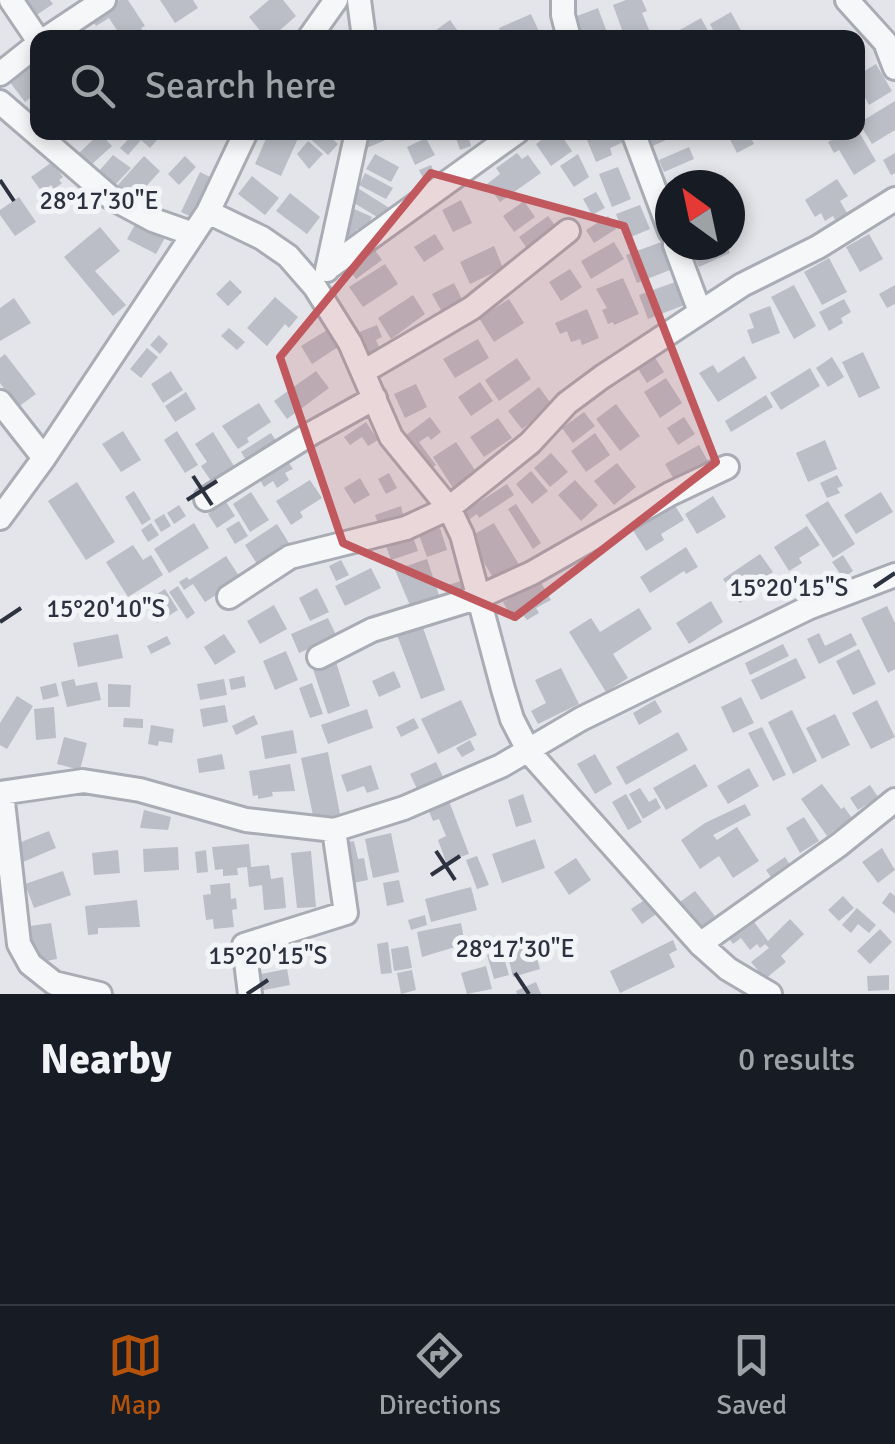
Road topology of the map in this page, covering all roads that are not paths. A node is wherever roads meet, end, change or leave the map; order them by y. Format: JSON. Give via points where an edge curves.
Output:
{"nodes":[{"id":1,"x":11,"y":0,"type":"edge"},
{"id":2,"x":104,"y":0,"type":"edge"},
{"id":3,"x":336,"y":0,"type":"edge"},
{"id":4,"x":360,"y":0,"type":"edge"},
{"id":5,"x":563,"y":0,"type":"edge"},
{"id":6,"x":847,"y":0,"type":"edge"},
{"id":7,"x":30,"y":30,"type":"edge"},
{"id":8,"x":59,"y":30,"type":"edge"},
{"id":9,"x":315,"y":30,"type":"edge"},
{"id":10,"x":363,"y":30,"type":"edge"},
{"id":11,"x":566,"y":30,"type":"edge"},
{"id":12,"x":890,"y":40,"type":"edge"},
{"id":13,"x":30,"y":49,"type":"edge"},
{"id":14,"x":895,"y":68,"type":"edge"},
{"id":15,"x":0,"y":74,"type":"edge"},
{"id":16,"x":0,"y":102,"type":"edge"},
{"id":17,"x":30,"y":128,"type":"edge"},
{"id":18,"x":44,"y":140,"type":"edge"},
{"id":19,"x":242,"y":140,"type":"edge"},
{"id":20,"x":356,"y":140,"type":"edge"},
{"id":21,"x":505,"y":140,"type":"edge"},
{"id":22,"x":636,"y":140,"type":"edge"},
{"id":23,"x":655,"y":191,"type":"edge"},
{"id":24,"x":895,"y":200,"type":"edge"},
{"id":25,"x":208,"y":212,"type":"junction"},
{"id":26,"x":568,"y":231,"type":"dead end"},
{"id":27,"x":193,"y":234,"type":"junction"},
{"id":28,"x":681,"y":260,"type":"edge"},
{"id":29,"x":331,"y":266,"type":"junction"},
{"id":30,"x":315,"y":287,"type":"junction"},
{"id":31,"x":700,"y":312,"type":"junction"},
{"id":32,"x":363,"y":372,"type":"junction"},
{"id":33,"x":375,"y":398,"type":"junction"},
{"id":34,"x":0,"y":402,"type":"edge"},
{"id":35,"x":44,"y":458,"type":"junction"},
{"id":36,"x":727,"y":468,"type":"dead end"},
{"id":37,"x":206,"y":499,"type":"dead end"},
{"id":38,"x":449,"y":508,"type":"junction"},
{"id":39,"x":0,"y":518,"type":"edge"},
{"id":40,"x":895,"y":575,"type":"edge"},
{"id":41,"x":229,"y":597,"type":"dead end"},
{"id":42,"x":479,"y":597,"type":"junction"},
{"id":43,"x":319,"y":657,"type":"dead end"},
{"id":44,"x":529,"y":752,"type":"junction"},
{"id":45,"x":1,"y":793,"type":"edge"},
{"id":46,"x":895,"y":800,"type":"edge"},
{"id":47,"x":334,"y":830,"type":"junction"},
{"id":48,"x":700,"y":944,"type":"junction"},
{"id":49,"x":100,"y":994,"type":"edge"},
{"id":50,"x":250,"y":994,"type":"edge"},
{"id":51,"x":770,"y":994,"type":"edge"}],
"edges":[{"from":1,"to":7,"type":"street"},
{"from":2,"to":8,"type":"street"},
{"from":3,"to":9,"type":"street"},
{"from":4,"to":10,"type":"street"},
{"from":5,"to":11,"type":"street"},
{"from":6,"to":12,"type":"street"},
{"from":12,"to":14,"type":"street"},
{"from":13,"to":15,"type":"street"},
{"from":16,"to":17,"type":"street"},
{"from":18,"to":27,"type":"street","via":[[110,197]]},
{"from":19,"to":25,"type":"street"},
{"from":20,"to":29,"type":"street"},
{"from":21,"to":29,"type":"street"},
{"from":22,"to":23,"type":"street"},
{"from":24,"to":31,"type":"street"},
{"from":25,"to":27,"type":"street"},
{"from":25,"to":30,"type":"street","via":[[288,256]]},
{"from":26,"to":32,"type":"street","via":[[472,308]]},
{"from":27,"to":35,"type":"street"},
{"from":28,"to":31,"type":"street"},
{"from":29,"to":30,"type":"street"},
{"from":30,"to":32,"type":"street"},
{"from":31,"to":38,"type":"street","via":[[567,403]]},
{"from":32,"to":33,"type":"street"},
{"from":33,"to":37,"type":"street"},
{"from":33,"to":38,"type":"street","via":[[399,449]]},
{"from":34,"to":35,"type":"street"},
{"from":35,"to":39,"type":"street"},
{"from":36,"to":42,"type":"street"},
{"from":38,"to":41,"type":"street","via":[[406,528],[290,557]]},
{"from":38,"to":42,"type":"street"},
{"from":40,"to":44,"type":"street","via":[[808,608],[581,719]]},
{"from":42,"to":43,"type":"street","via":[[372,630]]},
{"from":42,"to":44,"type":"street","via":[[502,689]]},
{"from":44,"to":47,"type":"street","via":[[404,808]]},
{"from":44,"to":48,"type":"street"},
{"from":45,"to":47,"type":"street","via":[[83,781],[246,820]]},
{"from":45,"to":49,"type":"street","via":[[19,944],[30,964],[54,983]]},
{"from":46,"to":48,"type":"street"},
{"from":47,"to":50,"type":"street","via":[[346,913],[244,945]]},
{"from":48,"to":51,"type":"street"}]}
